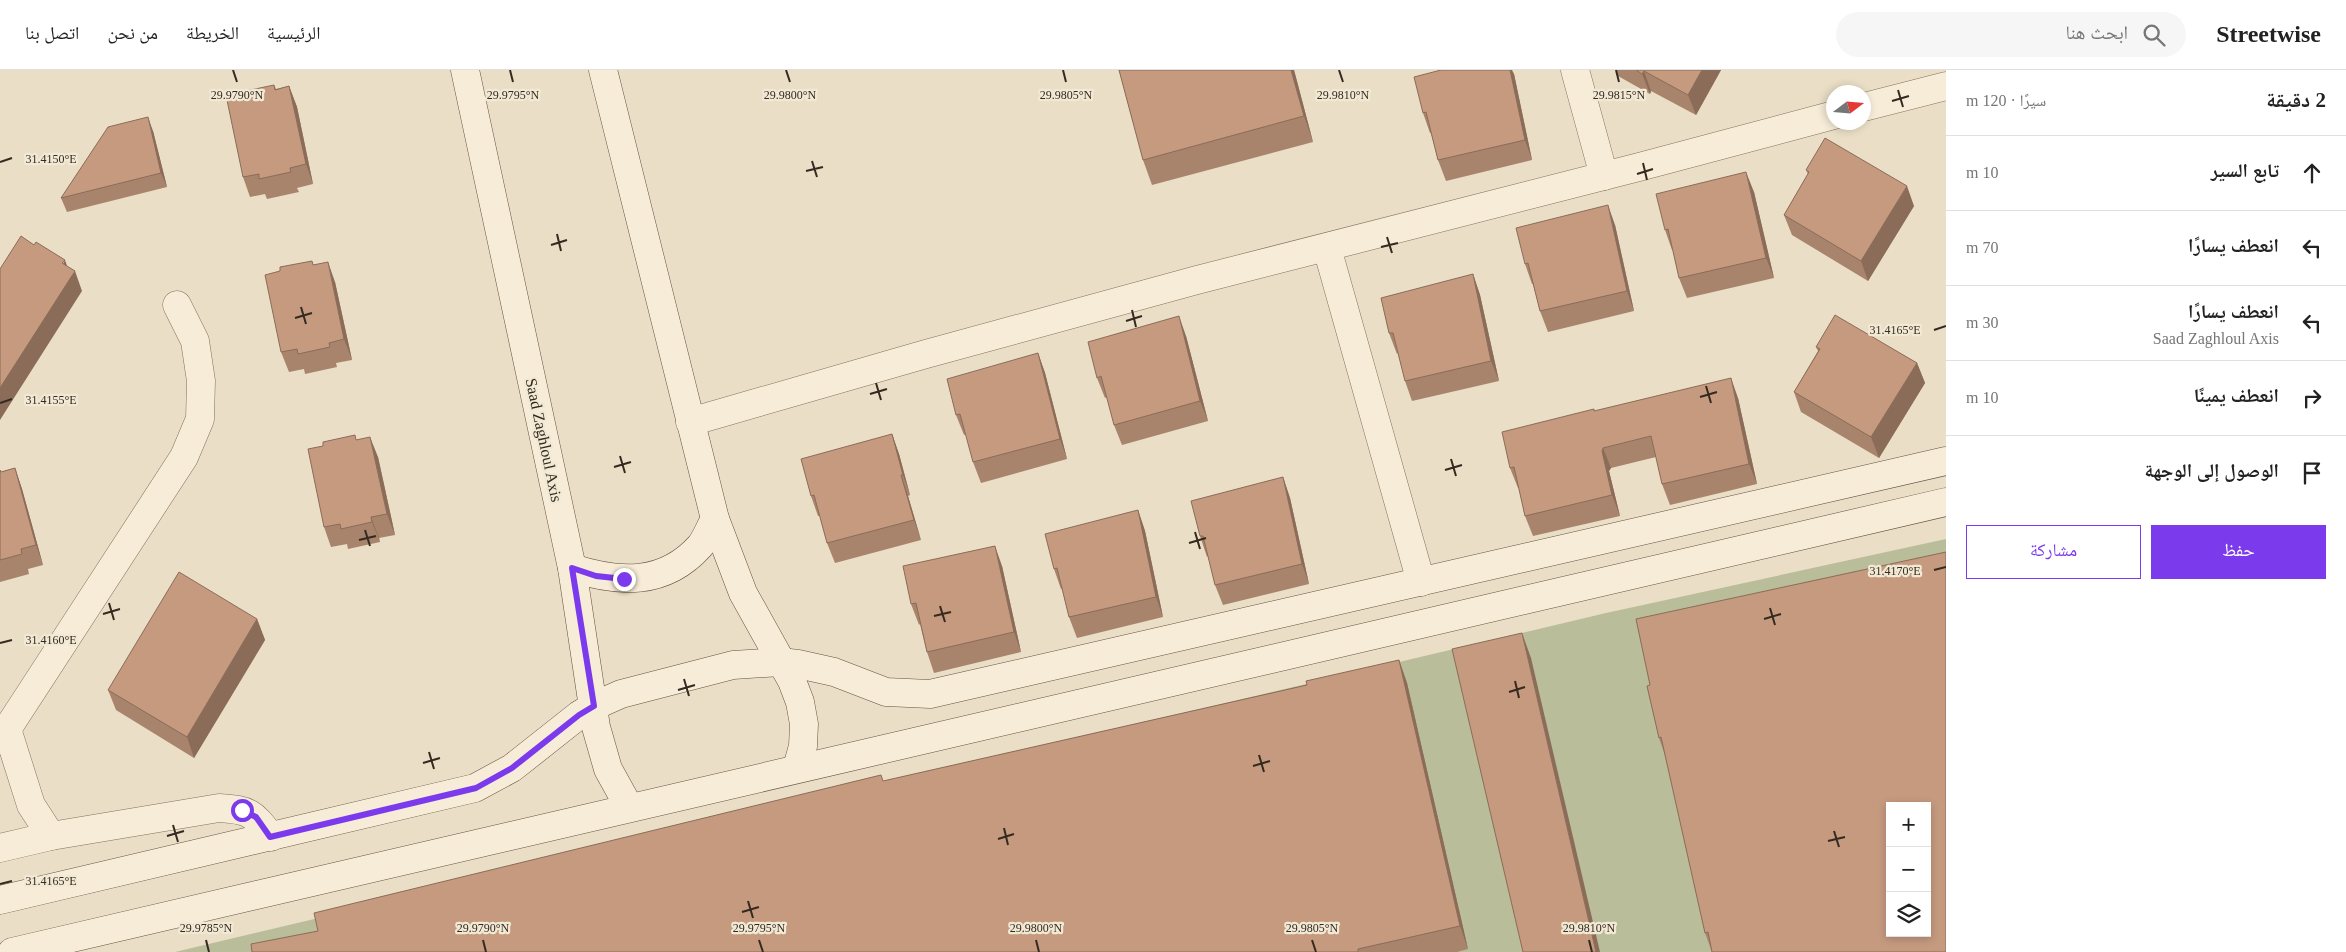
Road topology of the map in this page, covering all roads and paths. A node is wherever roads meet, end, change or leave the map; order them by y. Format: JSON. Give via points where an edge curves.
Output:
{"nodes":[{"id":1,"x":465,"y":70,"type":"edge"},
{"id":2,"x":603,"y":70,"type":"edge"},
{"id":3,"x":1575,"y":70,"type":"edge"},
{"id":4,"x":1946,"y":86,"type":"edge"},
{"id":5,"x":1871,"y":105,"type":"edge"},
{"id":6,"x":1826,"y":117,"type":"edge"},
{"id":7,"x":1604,"y":176,"type":"junction"},
{"id":8,"x":1327,"y":248,"type":"junction"},
{"id":9,"x":177,"y":305,"type":"dead end"},
{"id":10,"x":690,"y":422,"type":"junction"},
{"id":11,"x":1946,"y":461,"type":"edge"},
{"id":12,"x":1946,"y":502,"type":"edge"},
{"id":13,"x":715,"y":519,"type":"junction"},
{"id":14,"x":572,"y":568,"type":"junction"},
{"id":15,"x":1421,"y":582,"type":"junction"},
{"id":16,"x":780,"y":662,"type":"junction"},
{"id":17,"x":594,"y":706,"type":"junction"},
{"id":18,"x":4,"y":734,"type":"edge"},
{"id":19,"x":797,"y":768,"type":"junction"},
{"id":20,"x":629,"y":807,"type":"junction"},
{"id":21,"x":51,"y":836,"type":"junction"},
{"id":22,"x":270,"y":837,"type":"junction"},
{"id":23,"x":0,"y":848,"type":"edge"},
{"id":24,"x":0,"y":900,"type":"edge"},
{"id":25,"x":12,"y":952,"type":"edge"}],
"edges":[{"from":1,"to":14,"type":"main road","name":"Saad Zaghloul Axis"},
{"from":2,"to":10,"type":"main road"},
{"from":3,"to":7,"type":"main road"},
{"from":4,"to":5,"type":"main road"},
{"from":6,"to":7,"type":"main road"},
{"from":7,"to":8,"type":"main road"},
{"from":8,"to":10,"type":"main road","via":[[936,351]]},
{"from":8,"to":15,"type":"main road"},
{"from":9,"to":18,"type":"main road","via":[[195,341],[201,381],[200,419],[184,457]]},
{"from":10,"to":13,"type":"main road"},
{"from":11,"to":15,"type":"main road"},
{"from":12,"to":19,"type":"main road"},
{"from":13,"to":14,"type":"main road","via":[[701,545],[679,565],[653,577],[624,579],[596,576]]},
{"from":13,"to":16,"type":"main road","via":[[743,593]]},
{"from":14,"to":17,"type":"main road","name":"Saad Zaghloul Axis"},
{"from":15,"to":16,"type":"main road","via":[[930,694],[886,692],[834,672]]},
{"from":16,"to":17,"type":"main road","via":[[733,665],[621,694]]},
{"from":16,"to":19,"type":"main road","via":[[792,681],[803,716],[803,746]]},
{"from":17,"to":20,"type":"main road","name":"Saad Zaghloul Axis","via":[[596,727],[608,769]]},
{"from":17,"to":22,"type":"main road","via":[[512,768],[476,788]]},
{"from":18,"to":21,"type":"main road","via":[[31,805]]},
{"from":19,"to":20,"type":"main road"},
{"from":20,"to":25,"type":"main road"},
{"from":21,"to":22,"type":"main road","via":[[219,808],[242,810],[256,817]]},
{"from":21,"to":23,"type":"main road"},
{"from":22,"to":24,"type":"main road"}]}
